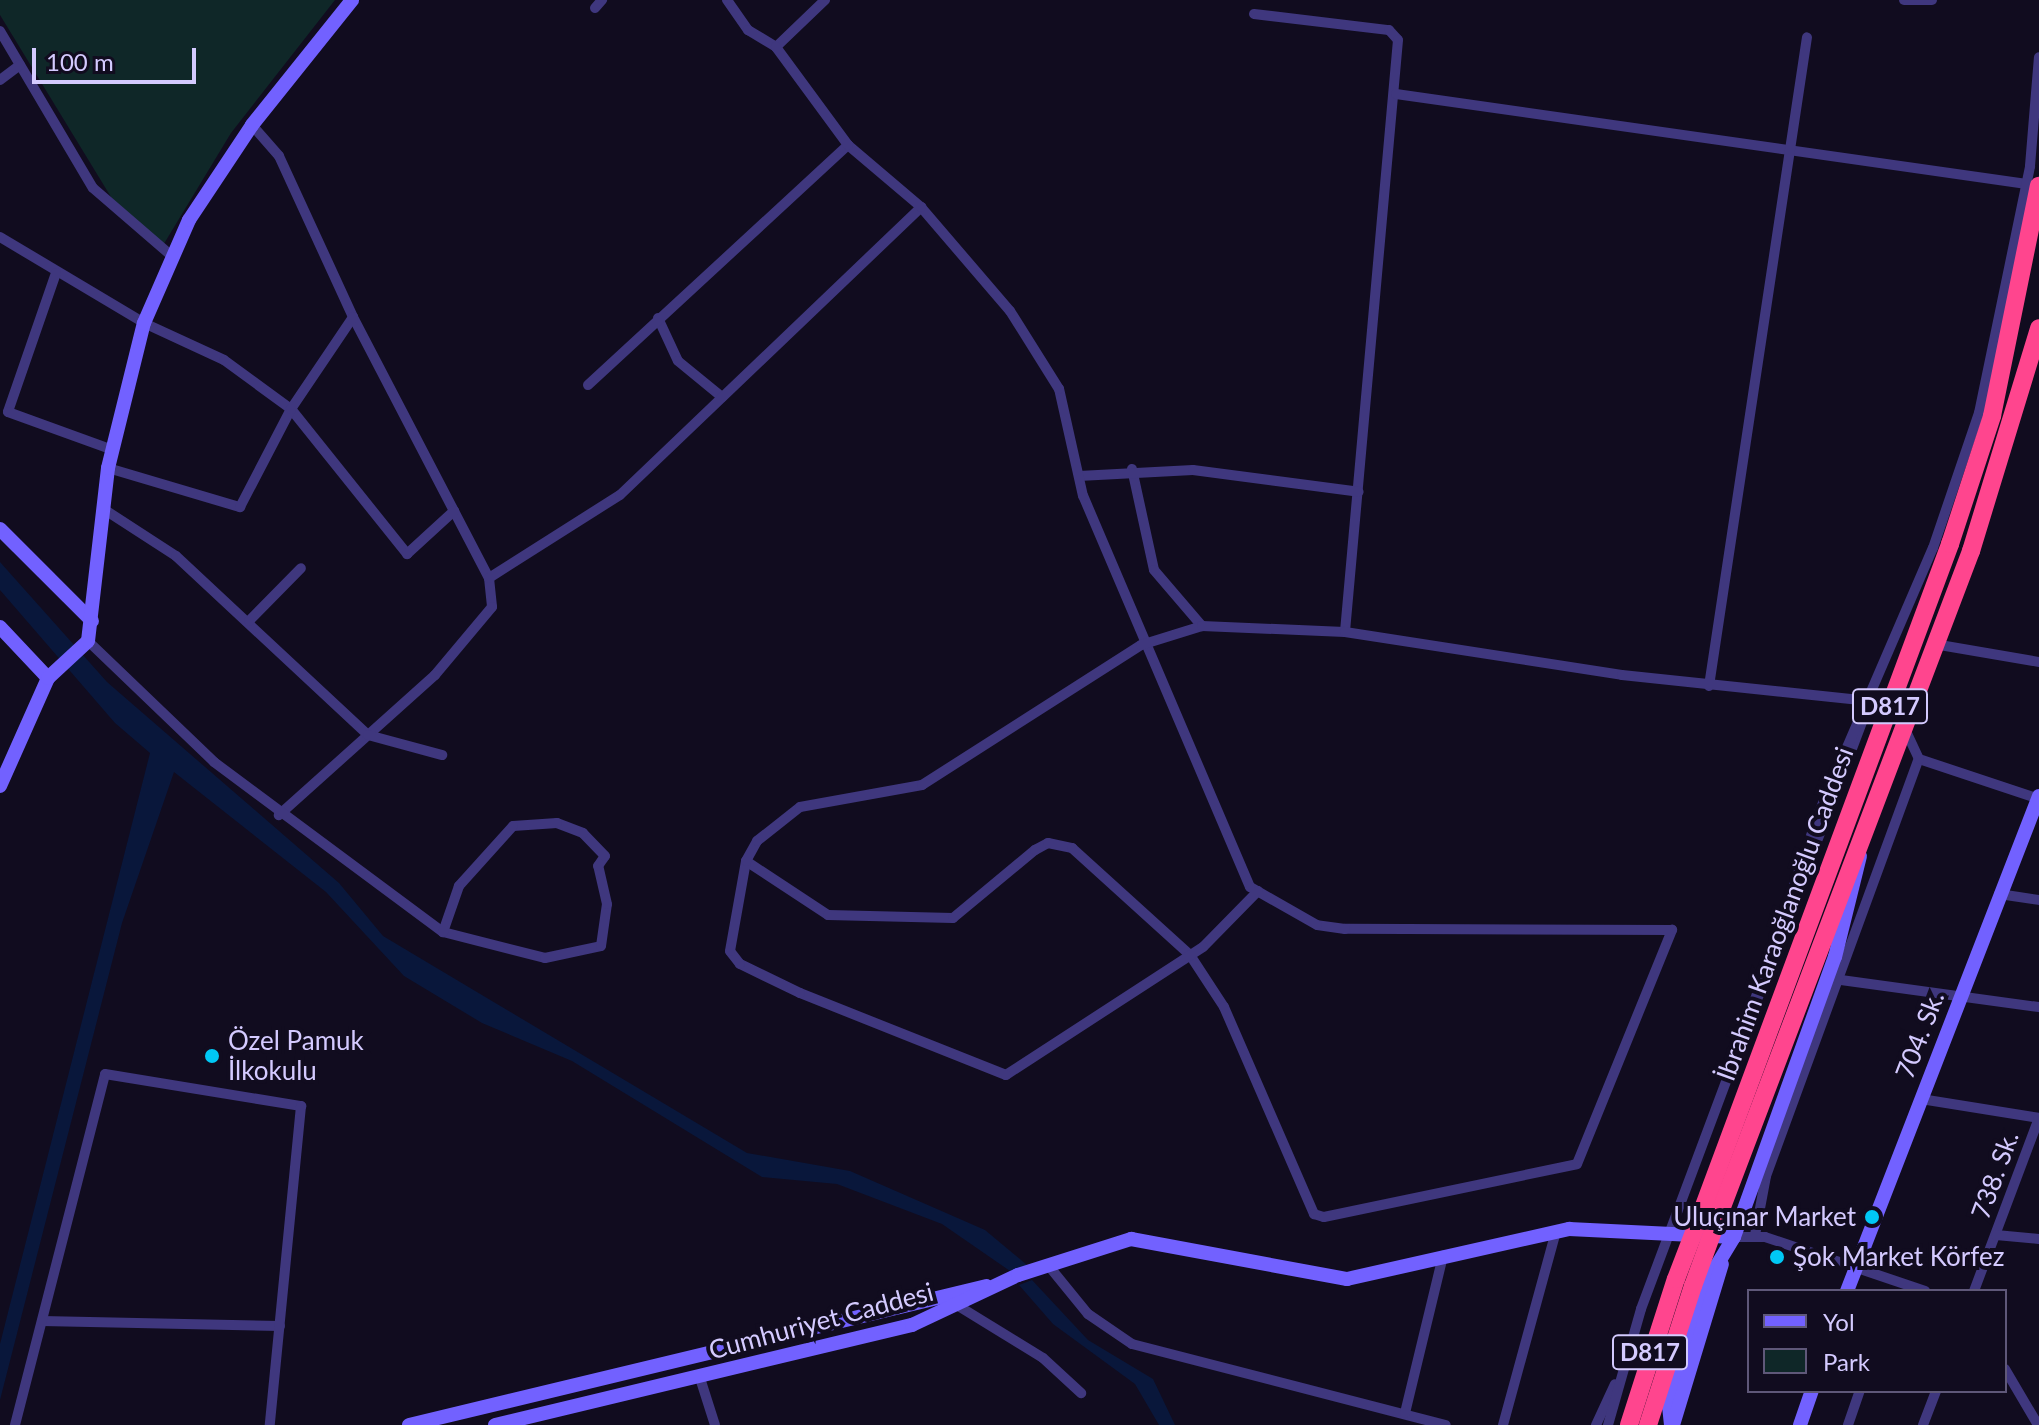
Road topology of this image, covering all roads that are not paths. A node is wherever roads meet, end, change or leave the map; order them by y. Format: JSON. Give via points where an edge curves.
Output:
{"nodes":[{"id":1,"x":352,"y":0,"type":"edge"},
{"id":2,"x":727,"y":0,"type":"edge"},
{"id":3,"x":825,"y":0,"type":"edge"},
{"id":4,"x":1904,"y":0,"type":"edge"},
{"id":5,"x":1932,"y":0,"type":"edge"},
{"id":6,"x":1254,"y":14,"type":"dead end"},
{"id":7,"x":0,"y":31,"type":"edge"},
{"id":8,"x":1807,"y":37,"type":"dead end"},
{"id":9,"x":776,"y":47,"type":"junction"},
{"id":10,"x":2039,"y":57,"type":"edge"},
{"id":11,"x":20,"y":65,"type":"junction"},
{"id":12,"x":0,"y":80,"type":"edge"},
{"id":13,"x":1396,"y":94,"type":"junction"},
{"id":14,"x":252,"y":125,"type":"junction"},
{"id":15,"x":848,"y":145,"type":"junction"},
{"id":16,"x":1787,"y":150,"type":"junction"},
{"id":17,"x":2033,"y":185,"type":"edge"},
{"id":18,"x":921,"y":207,"type":"junction"},
{"id":19,"x":0,"y":237,"type":"edge"},
{"id":20,"x":173,"y":257,"type":"junction"},
{"id":21,"x":56,"y":273,"type":"junction"},
{"id":22,"x":353,"y":317,"type":"junction"},
{"id":23,"x":658,"y":318,"type":"junction"},
{"id":24,"x":144,"y":323,"type":"junction"},
{"id":25,"x":2039,"y":328,"type":"edge"},
{"id":26,"x":588,"y":385,"type":"dead end"},
{"id":27,"x":722,"y":397,"type":"junction"},
{"id":28,"x":291,"y":409,"type":"junction"},
{"id":29,"x":113,"y":450,"type":"junction"},
{"id":30,"x":108,"y":468,"type":"junction"},
{"id":31,"x":1132,"y":469,"type":"junction"},
{"id":32,"x":1079,"y":476,"type":"junction"},
{"id":33,"x":1359,"y":492,"type":"junction"},
{"id":34,"x":102,"y":508,"type":"junction"},
{"id":35,"x":454,"y":511,"type":"junction"},
{"id":36,"x":0,"y":529,"type":"edge"},
{"id":37,"x":301,"y":568,"type":"dead end"},
{"id":38,"x":489,"y":578,"type":"junction"},
{"id":39,"x":92,"y":621,"type":"junction"},
{"id":40,"x":249,"y":621,"type":"junction"},
{"id":41,"x":1202,"y":626,"type":"junction"},
{"id":42,"x":0,"y":627,"type":"edge"},
{"id":43,"x":1345,"y":632,"type":"junction"},
{"id":44,"x":88,"y":641,"type":"junction"},
{"id":45,"x":1934,"y":644,"type":"junction"},
{"id":46,"x":1141,"y":645,"type":"junction"},
{"id":47,"x":2039,"y":662,"type":"edge"},
{"id":48,"x":52,"y":674,"type":"junction"},
{"id":49,"x":1709,"y":686,"type":"junction"},
{"id":50,"x":1864,"y":700,"type":"junction"},
{"id":51,"x":1903,"y":725,"type":"junction"},
{"id":52,"x":368,"y":735,"type":"junction"},
{"id":53,"x":442,"y":755,"type":"dead end"},
{"id":54,"x":1919,"y":759,"type":"junction"},
{"id":55,"x":0,"y":786,"type":"edge"},
{"id":56,"x":2039,"y":798,"type":"edge"},
{"id":57,"x":279,"y":815,"type":"junction"},
{"id":58,"x":1865,"y":824,"type":"junction"},
{"id":59,"x":1803,"y":856,"type":"junction"},
{"id":60,"x":1816,"y":860,"type":"junction"},
{"id":61,"x":746,"y":861,"type":"junction"},
{"id":62,"x":1258,"y":891,"type":"junction"},
{"id":63,"x":1999,"y":894,"type":"junction"},
{"id":64,"x":2039,"y":900,"type":"edge"},
{"id":65,"x":443,"y":932,"type":"junction"},
{"id":66,"x":1190,"y":955,"type":"junction"},
{"id":67,"x":1841,"y":980,"type":"junction"},
{"id":68,"x":1960,"y":998,"type":"junction"},
{"id":69,"x":2039,"y":1007,"type":"edge"},
{"id":70,"x":1743,"y":1037,"type":"junction"},
{"id":71,"x":1921,"y":1099,"type":"junction"},
{"id":72,"x":2039,"y":1118,"type":"edge"},
{"id":73,"x":1709,"y":1217,"type":"junction"},
{"id":74,"x":1556,"y":1231,"type":"junction"},
{"id":75,"x":1755,"y":1235,"type":"junction"},
{"id":76,"x":1996,"y":1235,"type":"junction"},
{"id":77,"x":1734,"y":1237,"type":"junction"},
{"id":78,"x":1667,"y":1239,"type":"junction"},
{"id":79,"x":2039,"y":1239,"type":"edge"},
{"id":80,"x":1443,"y":1256,"type":"junction"},
{"id":81,"x":1857,"y":1264,"type":"junction"},
{"id":82,"x":1048,"y":1265,"type":"junction"},
{"id":83,"x":999,"y":1283,"type":"junction"},
{"id":84,"x":1685,"y":1283,"type":"junction"},
{"id":85,"x":1897,"y":1286,"type":"edge"},
{"id":86,"x":1848,"y":1289,"type":"edge"},
{"id":87,"x":1975,"y":1289,"type":"edge"},
{"id":88,"x":960,"y":1307,"type":"junction"},
{"id":89,"x":42,"y":1321,"type":"junction"},
{"id":90,"x":280,"y":1326,"type":"junction"},
{"id":91,"x":2007,"y":1372,"type":"edge"},
{"id":92,"x":700,"y":1378,"type":"junction"},
{"id":93,"x":1619,"y":1378,"type":"junction"},
{"id":94,"x":1081,"y":1393,"type":"dead end"},
{"id":95,"x":1811,"y":1393,"type":"edge"},
{"id":96,"x":1859,"y":1393,"type":"edge"},
{"id":97,"x":1935,"y":1393,"type":"edge"},
{"id":98,"x":2034,"y":1407,"type":"edge"},
{"id":99,"x":1405,"y":1413,"type":"junction"},
{"id":100,"x":15,"y":1425,"type":"edge"},
{"id":101,"x":270,"y":1425,"type":"edge"},
{"id":102,"x":409,"y":1425,"type":"edge"},
{"id":103,"x":495,"y":1425,"type":"edge"},
{"id":104,"x":715,"y":1425,"type":"edge"},
{"id":105,"x":1446,"y":1425,"type":"edge"},
{"id":106,"x":1503,"y":1425,"type":"edge"},
{"id":107,"x":1596,"y":1425,"type":"edge"},
{"id":108,"x":1608,"y":1425,"type":"edge"},
{"id":109,"x":1629,"y":1425,"type":"edge"},
{"id":110,"x":1648,"y":1425,"type":"edge"},
{"id":111,"x":1672,"y":1425,"type":"edge"},
{"id":112,"x":1800,"y":1425,"type":"edge"},
{"id":113,"x":1848,"y":1425,"type":"edge"},
{"id":114,"x":1923,"y":1425,"type":"edge"},
{"id":115,"x":2038,"y":1425,"type":"edge"}],
"edges":[{"from":1,"to":14,"type":"street"},
{"from":2,"to":9,"type":"street","via":[[748,30]]},
{"from":3,"to":9,"type":"street"},
{"from":4,"to":5,"type":"street"},
{"from":6,"to":13,"type":"street","via":[[1389,30],[1398,40]]},
{"from":7,"to":11,"type":"street"},
{"from":8,"to":16,"type":"street"},
{"from":9,"to":15,"type":"street"},
{"from":10,"to":17,"type":"street"},
{"from":11,"to":12,"type":"street"},
{"from":11,"to":20,"type":"street","via":[[93,188]]},
{"from":13,"to":16,"type":"street"},
{"from":13,"to":33,"type":"street"},
{"from":14,"to":20,"type":"street"},
{"from":14,"to":22,"type":"street","via":[[279,156]]},
{"from":15,"to":18,"type":"street"},
{"from":15,"to":23,"type":"street"},
{"from":16,"to":17,"type":"street"},
{"from":16,"to":49,"type":"street"},
{"from":17,"to":50,"type":"street","via":[[1963,467]]},
{"from":17,"to":73,"type":"highway","name":"İbrahim Karaoğlanoğlu Caddesi","number":"D817","via":[[1992,416]]},
{"from":18,"to":27,"type":"street"},
{"from":18,"to":32,"type":"street","via":[[1010,311],[1059,389]]},
{"from":19,"to":21,"type":"street"},
{"from":20,"to":24,"type":"street"},
{"from":21,"to":24,"type":"street"},
{"from":21,"to":29,"type":"street","via":[[8,412]]},
{"from":22,"to":28,"type":"street"},
{"from":22,"to":35,"type":"street"},
{"from":23,"to":26,"type":"street"},
{"from":23,"to":27,"type":"street","via":[[678,361]]},
{"from":24,"to":28,"type":"street","via":[[224,360]]},
{"from":24,"to":29,"type":"street"},
{"from":25,"to":45,"type":"highway","name":"İbrahim Karaoğlanoğlu Caddesi","number":"D817","via":[[2004,458]]},
{"from":27,"to":38,"type":"street","via":[[620,495]]},
{"from":28,"to":30,"type":"street","via":[[240,507]]},
{"from":28,"to":35,"type":"street","via":[[407,554]]},
{"from":29,"to":30,"type":"street"},
{"from":30,"to":34,"type":"street"},
{"from":31,"to":32,"type":"street"},
{"from":31,"to":33,"type":"street"},
{"from":31,"to":41,"type":"street","via":[[1154,570]]},
{"from":32,"to":46,"type":"street"},
{"from":33,"to":43,"type":"street"},
{"from":34,"to":39,"type":"street"},
{"from":34,"to":40,"type":"street","via":[[176,556]]},
{"from":35,"to":38,"type":"street"},
{"from":36,"to":39,"type":"street"},
{"from":37,"to":40,"type":"street"},
{"from":38,"to":52,"type":"street","via":[[492,607],[474,636]]},
{"from":39,"to":44,"type":"street"},
{"from":40,"to":52,"type":"street","via":[[312,690]]},
{"from":41,"to":43,"type":"street"},
{"from":41,"to":46,"type":"street"},
{"from":42,"to":48,"type":"street"},
{"from":43,"to":49,"type":"street"},
{"from":44,"to":48,"type":"street"},
{"from":44,"to":57,"type":"street"},
{"from":45,"to":47,"type":"street"},
{"from":45,"to":51,"type":"highway","name":"İbrahim Karaoğlanoğlu Caddesi","number":"D817"},
{"from":46,"to":61,"type":"street","via":[[922,785],[800,807],[757,841]]},
{"from":46,"to":62,"type":"street"},
{"from":48,"to":55,"type":"street"},
{"from":49,"to":50,"type":"street"},
{"from":50,"to":59,"type":"street"},
{"from":50,"to":60,"type":"street","via":[[1872,710]]},
{"from":51,"to":54,"type":"street"},
{"from":51,"to":58,"type":"highway","name":"İbrahim Karaoğlanoğlu Caddesi","number":"D817"},
{"from":52,"to":53,"type":"street"},
{"from":52,"to":57,"type":"street"},
{"from":54,"to":56,"type":"street"},
{"from":54,"to":67,"type":"street"},
{"from":56,"to":63,"type":"street","name":"704. Sk."},
{"from":57,"to":65,"type":"street"},
{"from":58,"to":73,"type":"highway","name":"İbrahim Karaoğlanoğlu Caddesi","number":"D817"},
{"from":58,"to":77,"type":"street","via":[[1842,936]]},
{"from":59,"to":60,"type":"street"},
{"from":59,"to":70,"type":"street"},
{"from":60,"to":70,"type":"street"},
{"from":61,"to":66,"type":"street","via":[[828,915],[953,918],[1035,850],[1060,843]]},
{"from":61,"to":66,"type":"street","via":[[730,920],[730,951],[740,964],[997,1076]]},
{"from":62,"to":66,"type":"street"},
{"from":62,"to":66,"type":"street","via":[[1317,925],[1345,929],[1672,930],[1577,1164],[1314,1214],[1224,1007]]},
{"from":63,"to":64,"type":"street"},
{"from":63,"to":68,"type":"street","name":"704. Sk."},
{"from":65,"to":65,"type":"street","via":[[545,958],[601,946],[607,904],[598,866],[605,856],[583,833],[557,823],[513,826],[459,886]]},
{"from":67,"to":68,"type":"street"},
{"from":67,"to":75,"type":"street","via":[[1766,1176]]},
{"from":68,"to":69,"type":"street"},
{"from":68,"to":71,"type":"street","name":"704. Sk."},
{"from":70,"to":78,"type":"street"},
{"from":71,"to":72,"type":"street"},
{"from":71,"to":81,"type":"street","name":"704. Sk."},
{"from":72,"to":76,"type":"street","name":"738. Sk."},
{"from":73,"to":84,"type":"highway","name":"İbrahim Karaoğlanoğlu Caddesi","number":"D817","bridge":true},
{"from":74,"to":78,"type":"street","name":"Cumhuriyet Caddesi"},
{"from":74,"to":80,"type":"street","name":"Cumhuriyet Caddesi"},
{"from":74,"to":106,"type":"street"},
{"from":75,"to":77,"type":"street"},
{"from":75,"to":81,"type":"street"},
{"from":76,"to":79,"type":"street"},
{"from":76,"to":87,"type":"street","name":"738. Sk."},
{"from":77,"to":78,"type":"street","name":"Cumhuriyet Caddesi"},
{"from":77,"to":111,"type":"street"},
{"from":78,"to":93,"type":"street"},
{"from":80,"to":82,"type":"street","name":"Cumhuriyet Caddesi","via":[[1347,1279],[1142,1238]]},
{"from":80,"to":99,"type":"street"},
{"from":81,"to":85,"type":"street"},
{"from":81,"to":86,"type":"street","name":"704. Sk."},
{"from":82,"to":83,"type":"street","name":"Cumhuriyet Caddesi"},
{"from":82,"to":99,"type":"street","via":[[1088,1314],[1132,1344]]},
{"from":83,"to":88,"type":"street","name":"Cumhuriyet Caddesi"},
{"from":83,"to":102,"type":"street"},
{"from":84,"to":109,"type":"highway","name":"İbrahim Karaoğlanoğlu Caddesi","number":"D817"},
{"from":84,"to":110,"type":"highway","name":"İbrahim Karaoğlanoğlu Caddesi","number":"D817"},
{"from":88,"to":92,"type":"street","name":"Cumhuriyet Caddesi"},
{"from":88,"to":94,"type":"street","via":[[1043,1358]]},
{"from":89,"to":90,"type":"street"},
{"from":89,"to":90,"type":"street","via":[[105,1074],[301,1106]]},
{"from":89,"to":100,"type":"street"},
{"from":90,"to":101,"type":"street"},
{"from":91,"to":98,"type":"street"},
{"from":92,"to":103,"type":"street","name":"Cumhuriyet Caddesi"},
{"from":92,"to":104,"type":"street"},
{"from":93,"to":107,"type":"street"},
{"from":93,"to":108,"type":"street"},
{"from":95,"to":112,"type":"street"},
{"from":96,"to":113,"type":"street"},
{"from":97,"to":114,"type":"street"},
{"from":98,"to":115,"type":"street"},
{"from":99,"to":105,"type":"street"}]}
